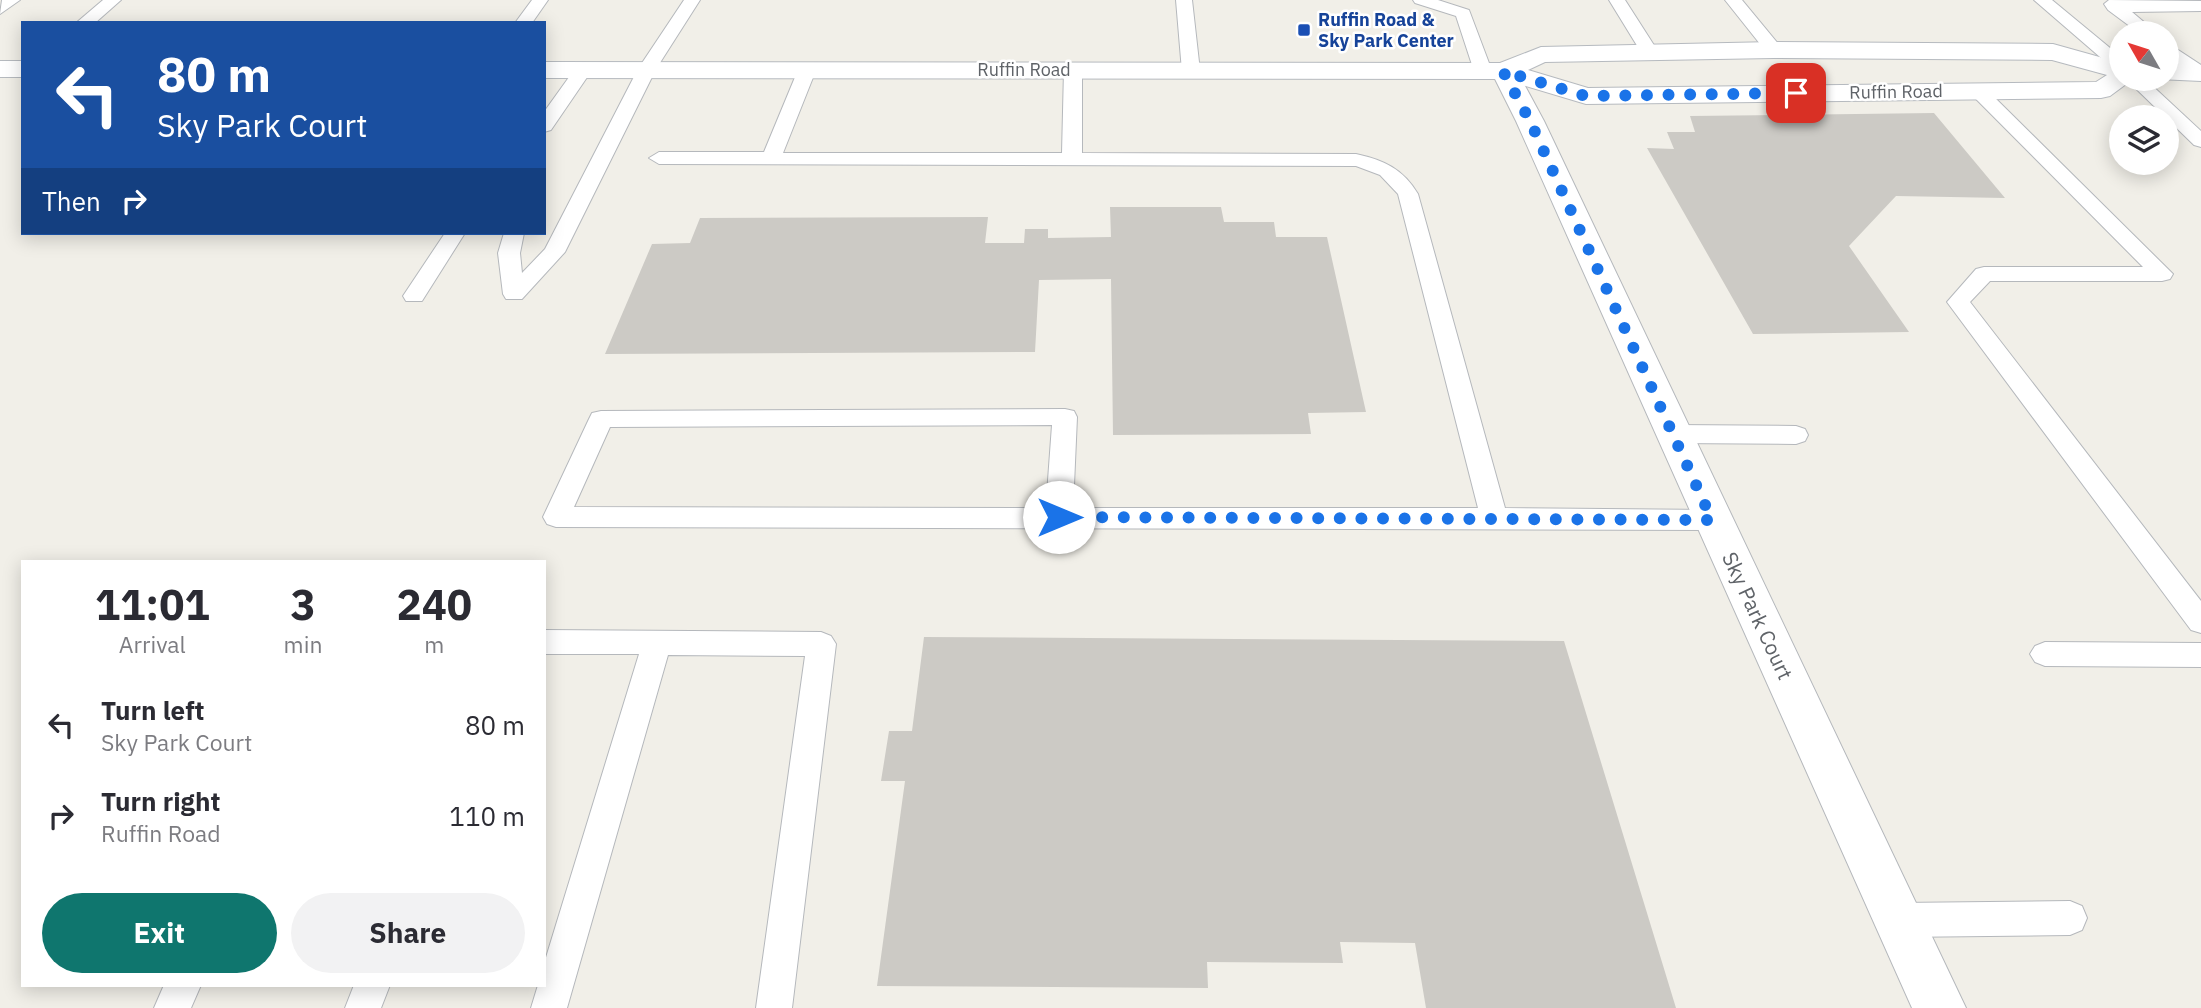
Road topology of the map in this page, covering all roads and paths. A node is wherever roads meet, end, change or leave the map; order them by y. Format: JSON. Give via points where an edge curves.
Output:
{"nodes":[{"id":1,"x":12,"y":0,"type":"edge"},
{"id":2,"x":113,"y":0,"type":"edge"},
{"id":3,"x":540,"y":0,"type":"edge"},
{"id":4,"x":692,"y":0,"type":"edge"},
{"id":5,"x":1184,"y":0,"type":"edge"},
{"id":6,"x":1421,"y":0,"type":"edge"},
{"id":7,"x":1617,"y":0,"type":"edge"},
{"id":8,"x":1733,"y":0,"type":"edge"},
{"id":9,"x":2042,"y":0,"type":"edge"},
{"id":10,"x":2110,"y":3,"type":"edge"},
{"id":11,"x":2201,"y":6,"type":"edge"},
{"id":12,"x":0,"y":9,"type":"edge"},
{"id":13,"x":87,"y":21,"type":"edge"},
{"id":14,"x":524,"y":21,"type":"edge"},
{"id":15,"x":2133,"y":21,"type":"edge"},
{"id":16,"x":1774,"y":50,"type":"junction"},
{"id":17,"x":1650,"y":52,"type":"junction"},
{"id":18,"x":2179,"y":57,"type":"edge"},
{"id":19,"x":2109,"y":58,"type":"edge"},
{"id":20,"x":2109,"y":65,"type":"edge"},
{"id":21,"x":0,"y":69,"type":"edge"},
{"id":22,"x":21,"y":69,"type":"edge"},
{"id":23,"x":583,"y":69,"type":"junction"},
{"id":24,"x":647,"y":69,"type":"junction"},
{"id":25,"x":546,"y":70,"type":"edge"},
{"id":26,"x":807,"y":70,"type":"junction"},
{"id":27,"x":1073,"y":70,"type":"junction"},
{"id":28,"x":1191,"y":71,"type":"junction"},
{"id":29,"x":1493,"y":71,"type":"junction"},
{"id":30,"x":2179,"y":73,"type":"edge"},
{"id":31,"x":2200,"y":73,"type":"edge"},
{"id":32,"x":2109,"y":85,"type":"edge"},
{"id":33,"x":2148,"y":91,"type":"edge"},
{"id":34,"x":1979,"y":92,"type":"junction"},
{"id":35,"x":546,"y":123,"type":"edge"},
{"id":36,"x":2201,"y":141,"type":"edge"},
{"id":37,"x":659,"y":158,"type":"dead end"},
{"id":38,"x":771,"y":158,"type":"junction"},
{"id":39,"x":1072,"y":159,"type":"junction"},
{"id":40,"x":454,"y":235,"type":"edge"},
{"id":41,"x":514,"y":235,"type":"edge"},
{"id":42,"x":414,"y":296,"type":"dead end"},
{"id":43,"x":1672,"y":434,"type":"junction"},
{"id":44,"x":1796,"y":435,"type":"dead end"},
{"id":45,"x":1059,"y":517,"type":"junction"},
{"id":46,"x":1494,"y":518,"type":"junction"},
{"id":47,"x":1712,"y":520,"type":"junction"},
{"id":48,"x":2201,"y":622,"type":"edge"},
{"id":49,"x":546,"y":642,"type":"edge"},
{"id":50,"x":657,"y":643,"type":"junction"},
{"id":51,"x":2045,"y":654,"type":"dead end"},
{"id":52,"x":2201,"y":655,"type":"edge"},
{"id":53,"x":2070,"y":918,"type":"dead end"},
{"id":54,"x":1898,"y":920,"type":"junction"},
{"id":55,"x":182,"y":987,"type":"edge"},
{"id":56,"x":371,"y":987,"type":"edge"},
{"id":57,"x":172,"y":1008,"type":"edge"},
{"id":58,"x":363,"y":1008,"type":"edge"},
{"id":59,"x":549,"y":1008,"type":"edge"},
{"id":60,"x":774,"y":1008,"type":"edge"},
{"id":61,"x":1939,"y":1008,"type":"edge"}],
"edges":[{"from":1,"to":12,"type":"lane"},
{"from":2,"to":13,"type":"lane"},
{"from":3,"to":14,"type":"lane"},
{"from":4,"to":24,"type":"lane"},
{"from":5,"to":28,"type":"lane"},
{"from":6,"to":29,"type":"lane","via":[[1463,13]]},
{"from":7,"to":17,"type":"lane"},
{"from":8,"to":16,"type":"lane"},
{"from":9,"to":19,"type":"lane"},
{"from":10,"to":11,"type":"lane"},
{"from":10,"to":15,"type":"lane"},
{"from":16,"to":17,"type":"main road","name":"Ruffin Road"},
{"from":16,"to":20,"type":"main road","name":"Ruffin Road","via":[[2053,52]]},
{"from":17,"to":29,"type":"main road","name":"Ruffin Road","via":[[1541,55]]},
{"from":18,"to":31,"type":"lane"},
{"from":21,"to":22,"type":"main road"},
{"from":23,"to":24,"type":"main road","name":"Ruffin Road"},
{"from":23,"to":25,"type":"main road","name":"Ruffin Road"},
{"from":23,"to":35,"type":"lane"},
{"from":24,"to":26,"type":"main road","name":"Ruffin Road"},
{"from":24,"to":41,"type":"lane","via":[[554,252],[514,294],[509,253]]},
{"from":26,"to":27,"type":"main road","name":"Ruffin Road"},
{"from":26,"to":38,"type":"lane"},
{"from":27,"to":28,"type":"main road","name":"Ruffin Road"},
{"from":27,"to":39,"type":"lane"},
{"from":28,"to":29,"type":"main road","name":"Ruffin Road"},
{"from":29,"to":34,"type":"main road","name":"Ruffin Road","via":[[1586,96]]},
{"from":29,"to":43,"type":"main road","name":"Sky Park Court","via":[[1530,121]]},
{"from":30,"to":31,"type":"main road"},
{"from":32,"to":34,"type":"main road","name":"Ruffin Road","via":[[2101,90]]},
{"from":33,"to":36,"type":"lane"},
{"from":34,"to":48,"type":"lane","via":[[2162,274],[1984,274],[1958,302]]},
{"from":37,"to":38,"type":"lane"},
{"from":38,"to":39,"type":"lane"},
{"from":39,"to":46,"type":"lane","via":[[1344,159],[1367,162],[1395,176],[1408,194]]},
{"from":40,"to":42,"type":"lane"},
{"from":43,"to":44,"type":"lane"},
{"from":43,"to":47,"type":"main road","name":"Sky Park Court"},
{"from":45,"to":45,"type":"lane","via":[[1045,517],[556,517],[601,419],[1065,417]]},
{"from":45,"to":46,"type":"lane"},
{"from":46,"to":47,"type":"lane"},
{"from":47,"to":54,"type":"main road","name":"Sky Park Court"},
{"from":49,"to":50,"type":"lane"},
{"from":50,"to":59,"type":"lane"},
{"from":50,"to":60,"type":"lane","via":[[821,644]]},
{"from":51,"to":52,"type":"lane"},
{"from":53,"to":54,"type":"lane"},
{"from":54,"to":61,"type":"main road","name":"Sky Park Court"},
{"from":55,"to":57,"type":"lane"},
{"from":56,"to":58,"type":"lane"}]}
